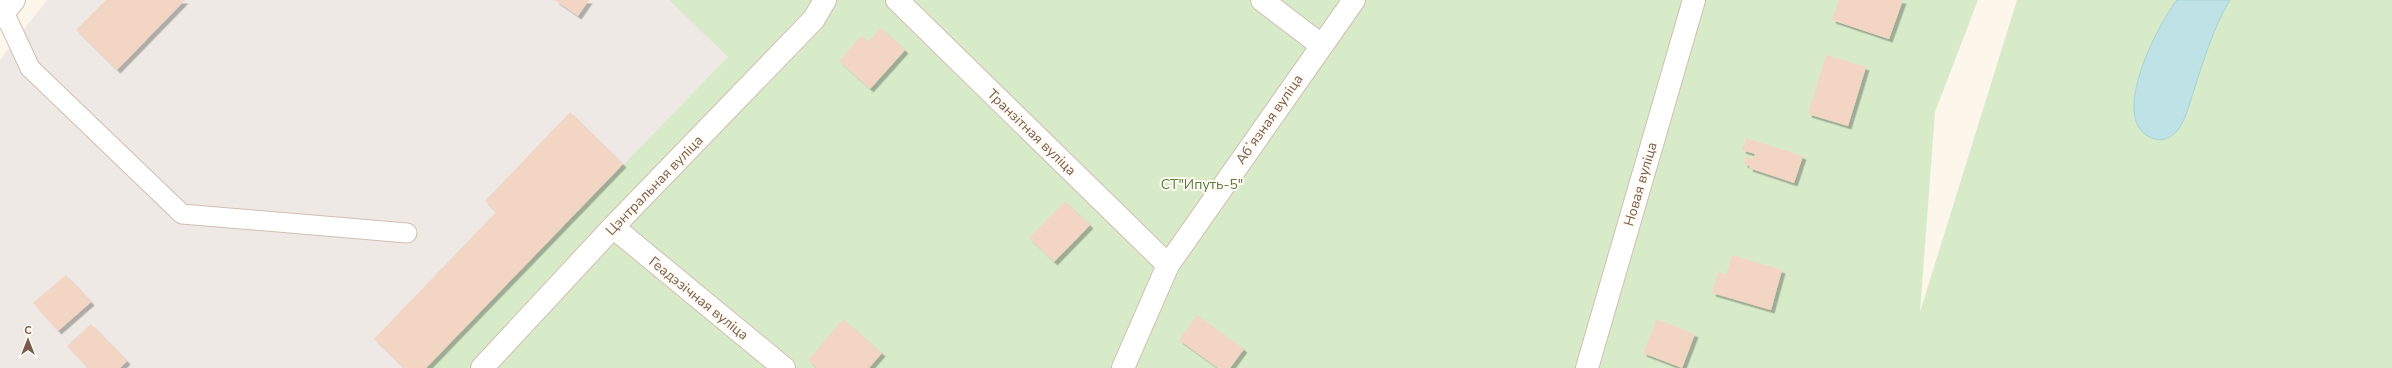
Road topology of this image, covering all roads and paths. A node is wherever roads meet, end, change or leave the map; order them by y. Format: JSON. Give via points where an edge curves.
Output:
{"nodes":[{"id":1,"x":824,"y":0,"type":"edge"},
{"id":2,"x":897,"y":0,"type":"edge"},
{"id":3,"x":1262,"y":0,"type":"edge"},
{"id":4,"x":1354,"y":0,"type":"edge"},
{"id":5,"x":1694,"y":0,"type":"edge"},
{"id":6,"x":6,"y":10,"type":"edge"},
{"id":7,"x":1321,"y":45,"type":"junction"},
{"id":8,"x":613,"y":227,"type":"junction"},
{"id":9,"x":407,"y":233,"type":"dead end"},
{"id":10,"x":1168,"y":265,"type":"junction"},
{"id":11,"x":482,"y":368,"type":"edge"},
{"id":12,"x":784,"y":368,"type":"edge"},
{"id":13,"x":1123,"y":368,"type":"edge"},
{"id":14,"x":1587,"y":368,"type":"edge"}],
"edges":[{"from":1,"to":8,"type":"street","name":"Цэнтральная вуліца","via":[[814,19]]},
{"from":2,"to":10,"type":"street","name":"Транзітная вуліца"},
{"from":3,"to":7,"type":"street"},
{"from":4,"to":7,"type":"street","name":"Абʼязная вуліца"},
{"from":5,"to":14,"type":"street","name":"Новая вуліца"},
{"from":6,"to":9,"type":"lane","via":[[30,68],[182,214]]},
{"from":7,"to":10,"type":"street","name":"Абʼязная вуліца"},
{"from":8,"to":11,"type":"street","name":"Цэнтральная вуліца"},
{"from":8,"to":12,"type":"street","name":"Геадэзічная вуліца"},
{"from":10,"to":13,"type":"street","name":"Абʼязная вуліца"}]}
